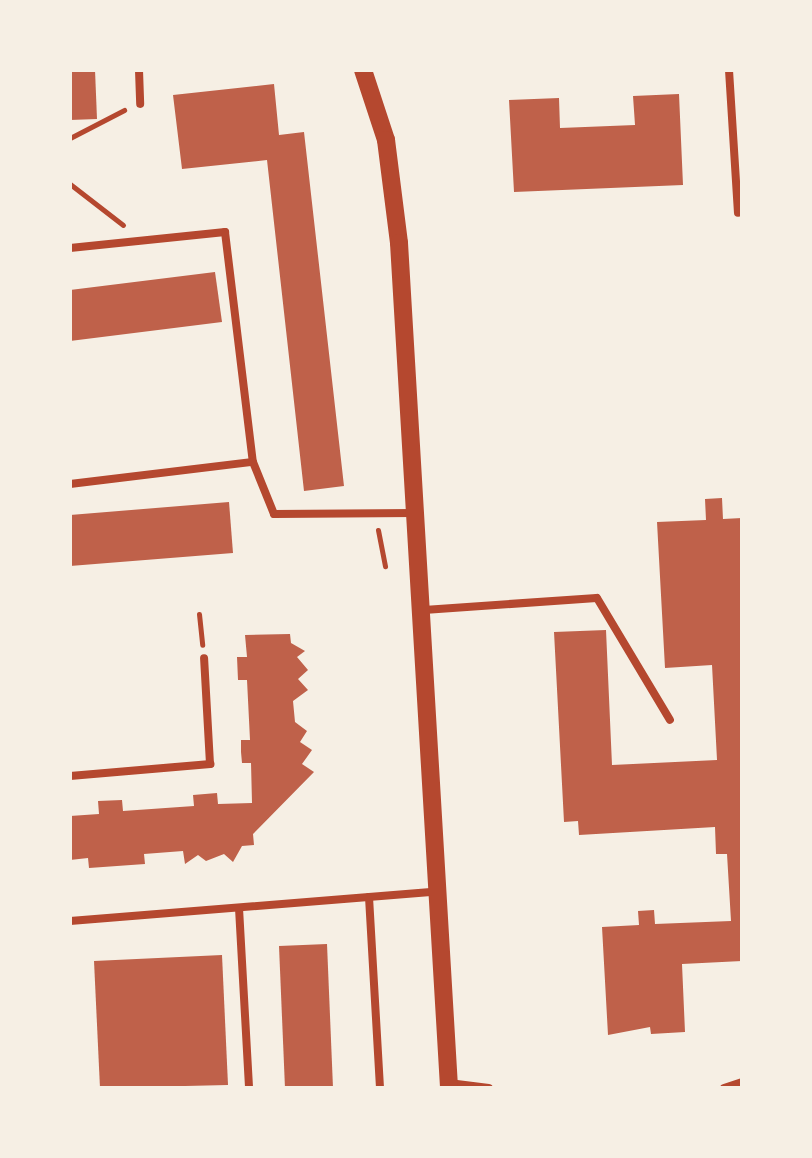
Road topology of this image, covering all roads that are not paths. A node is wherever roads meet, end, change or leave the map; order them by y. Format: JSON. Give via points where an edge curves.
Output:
{"nodes":[{"id":1,"x":139,"y":70,"type":"edge"},
{"id":2,"x":363,"y":70,"type":"edge"},
{"id":3,"x":730,"y":70,"type":"edge"},
{"id":4,"x":140,"y":104,"type":"road end"},
{"id":5,"x":738,"y":212,"type":"dead end"},
{"id":6,"x":70,"y":248,"type":"edge"},
{"id":7,"x":253,"y":462,"type":"junction"},
{"id":8,"x":70,"y":484,"type":"edge"},
{"id":9,"x":419,"y":513,"type":"junction"},
{"id":10,"x":424,"y":610,"type":"junction"},
{"id":11,"x":204,"y":658,"type":"road end"},
{"id":12,"x":670,"y":720,"type":"dead end"},
{"id":13,"x":70,"y":776,"type":"edge"},
{"id":14,"x":436,"y":892,"type":"junction"},
{"id":15,"x":369,"y":897,"type":"junction"},
{"id":16,"x":239,"y":908,"type":"junction"},
{"id":17,"x":70,"y":921,"type":"edge"},
{"id":18,"x":742,"y":1082,"type":"edge"},
{"id":19,"x":449,"y":1085,"type":"edge"},
{"id":20,"x":249,"y":1088,"type":"edge"},
{"id":21,"x":380,"y":1088,"type":"edge"},
{"id":22,"x":489,"y":1088,"type":"edge"},
{"id":23,"x":724,"y":1088,"type":"edge"}],
"edges":[{"from":1,"to":4,"type":"lane"},
{"from":2,"to":9,"type":"street","via":[[376,98],[392,181]]},
{"from":3,"to":5,"type":"lane"},
{"from":6,"to":7,"type":"lane","via":[[225,232]]},
{"from":7,"to":8,"type":"lane"},
{"from":7,"to":9,"type":"lane","via":[[274,514]]},
{"from":9,"to":10,"type":"street"},
{"from":10,"to":12,"type":"lane","via":[[597,598]]},
{"from":10,"to":14,"type":"street"},
{"from":11,"to":13,"type":"lane","via":[[210,764]]},
{"from":14,"to":15,"type":"lane"},
{"from":14,"to":19,"type":"street"},
{"from":15,"to":16,"type":"lane"},
{"from":15,"to":21,"type":"lane"},
{"from":16,"to":17,"type":"lane"},
{"from":16,"to":20,"type":"lane"},
{"from":18,"to":23,"type":"lane"},
{"from":19,"to":22,"type":"lane"}]}
